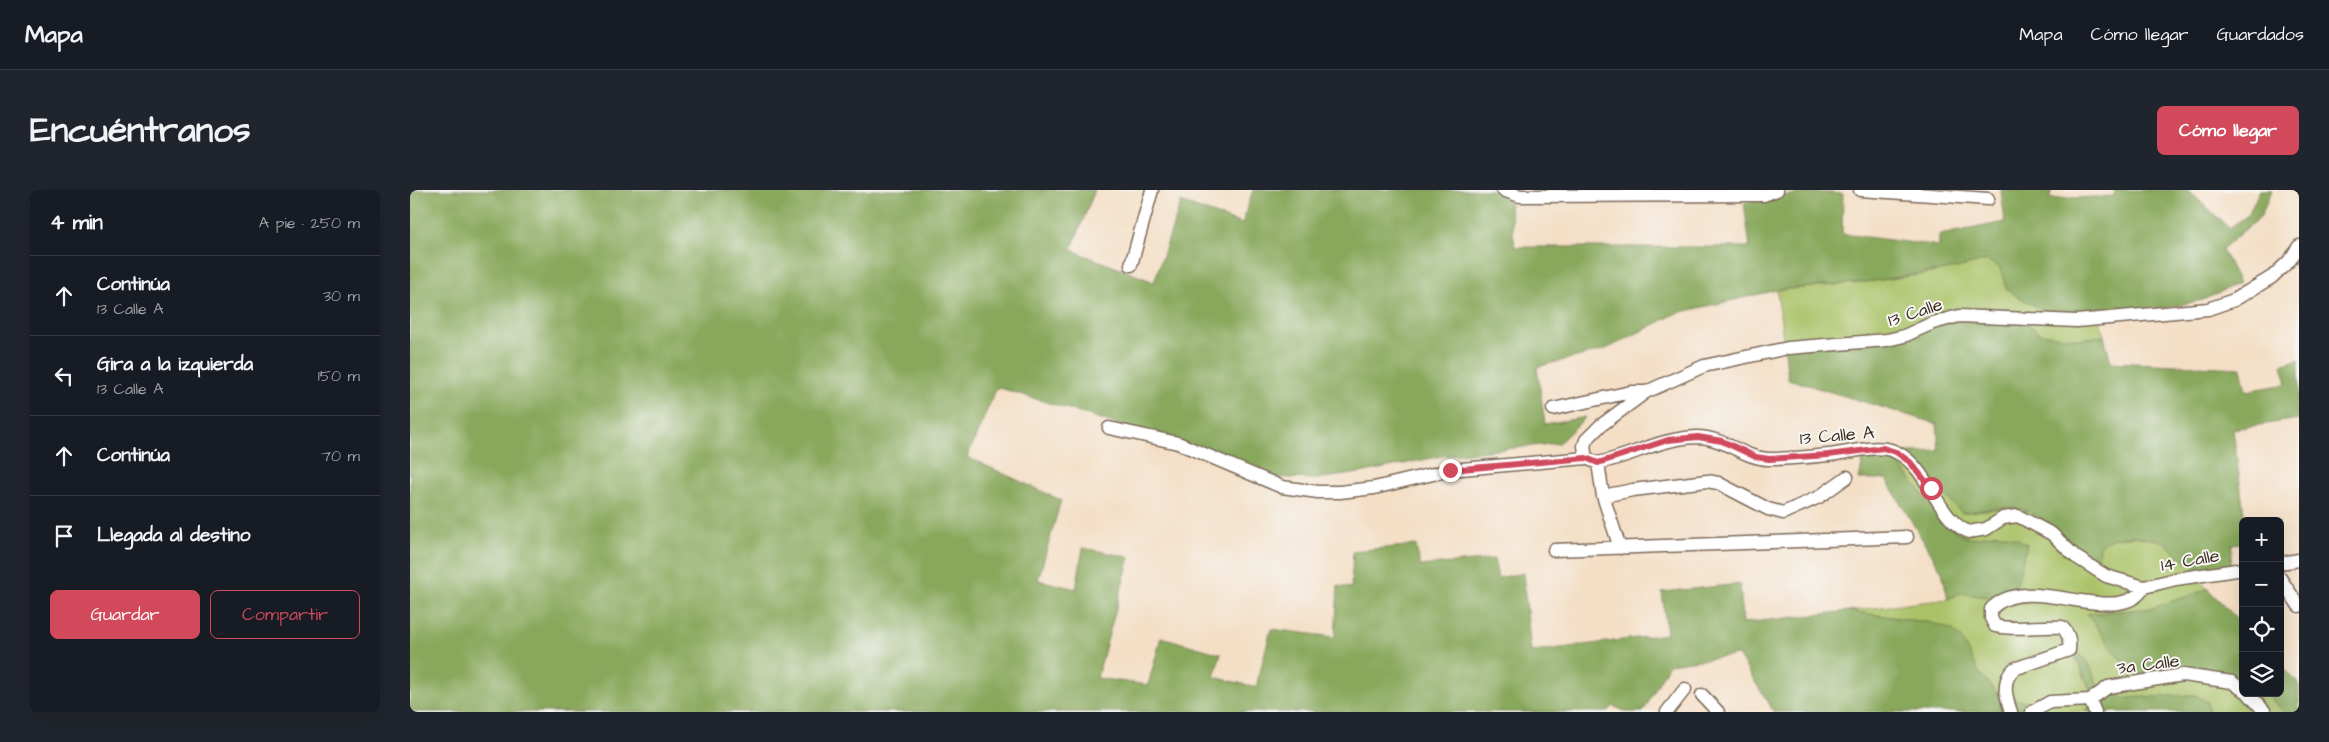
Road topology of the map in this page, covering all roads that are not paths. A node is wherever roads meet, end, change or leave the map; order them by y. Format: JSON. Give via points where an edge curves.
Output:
{"nodes":[{"id":1,"x":1152,"y":190,"type":"edge"},
{"id":2,"x":1503,"y":190,"type":"edge"},
{"id":3,"x":1777,"y":190,"type":"edge"},
{"id":4,"x":1860,"y":190,"type":"edge"},
{"id":5,"x":1988,"y":199,"type":"dead end"},
{"id":6,"x":2299,"y":246,"type":"edge"},
{"id":7,"x":1130,"y":265,"type":"dead end"},
{"id":8,"x":1646,"y":392,"type":"junction"},
{"id":9,"x":1553,"y":409,"type":"dead end"},
{"id":10,"x":1109,"y":428,"type":"dead end"},
{"id":11,"x":1590,"y":458,"type":"junction"},
{"id":12,"x":1847,"y":477,"type":"dead end"},
{"id":13,"x":1603,"y":496,"type":"junction"},
{"id":14,"x":1907,"y":538,"type":"dead end"},
{"id":15,"x":1620,"y":548,"type":"junction"},
{"id":16,"x":1554,"y":550,"type":"dead end"},
{"id":17,"x":2299,"y":560,"type":"edge"},
{"id":18,"x":2284,"y":562,"type":"edge"},
{"id":19,"x":2239,"y":569,"type":"edge"},
{"id":20,"x":2284,"y":584,"type":"edge"},
{"id":21,"x":2144,"y":587,"type":"junction"},
{"id":22,"x":2299,"y":606,"type":"edge"},
{"id":23,"x":2239,"y":687,"type":"edge"},
{"id":24,"x":1685,"y":689,"type":"dead end"},
{"id":25,"x":1702,"y":695,"type":"dead end"},
{"id":26,"x":2253,"y":697,"type":"edge"},
{"id":27,"x":2092,"y":706,"type":"edge"},
{"id":28,"x":1667,"y":712,"type":"edge"},
{"id":29,"x":1718,"y":712,"type":"edge"},
{"id":30,"x":2012,"y":712,"type":"edge"},
{"id":31,"x":2032,"y":712,"type":"edge"},
{"id":32,"x":2265,"y":712,"type":"edge"}],
"edges":[{"from":1,"to":7,"type":"street"},
{"from":2,"to":3,"type":"street","via":[[1520,196],[1764,195]]},
{"from":4,"to":5,"type":"street"},
{"from":6,"to":8,"type":"street","name":"13 Calle","via":[[2290,260],[2272,276],[2234,300],[2208,309],[2076,321],[1959,316],[1887,340],[1788,348],[1704,366]]},
{"from":8,"to":9,"type":"street","via":[[1631,392]]},
{"from":8,"to":11,"type":"street","name":"13 Calle","via":[[1586,440]]},
{"from":10,"to":11,"type":"street","via":[[1178,443],[1282,487],[1318,492],[1374,488],[1450,470]]},
{"from":11,"to":13,"type":"street"},
{"from":11,"to":21,"type":"street","name":"13 Calle A","via":[[1668,440],[1698,437],[1722,441],[1756,457],[1769,459],[1883,448],[1910,462],[1954,524],[1962,530],[1986,529],[2003,518],[2018,516],[2052,534],[2076,557],[2106,576]]},
{"from":12,"to":13,"type":"street","via":[[1818,497],[1783,513],[1707,481]]},
{"from":13,"to":15,"type":"street"},
{"from":14,"to":15,"type":"street"},
{"from":15,"to":16,"type":"street"},
{"from":17,"to":18,"type":"street"},
{"from":19,"to":21,"type":"street","name":"14 Calle"},
{"from":20,"to":22,"type":"street"},
{"from":21,"to":30,"type":"street","via":[[2132,600],[2116,603],[2025,594],[1999,600],[1991,609],[1995,626],[2009,630],[2062,627],[2070,641],[2069,650],[2008,674],[2005,683]]},
{"from":23,"to":27,"type":"street","name":"3a Calle","via":[[2232,682],[2183,675],[2108,687]]},
{"from":24,"to":28,"type":"street"},
{"from":25,"to":29,"type":"street"},
{"from":26,"to":32,"type":"street"},
{"from":27,"to":31,"type":"street","via":[[2050,702]]}]}
